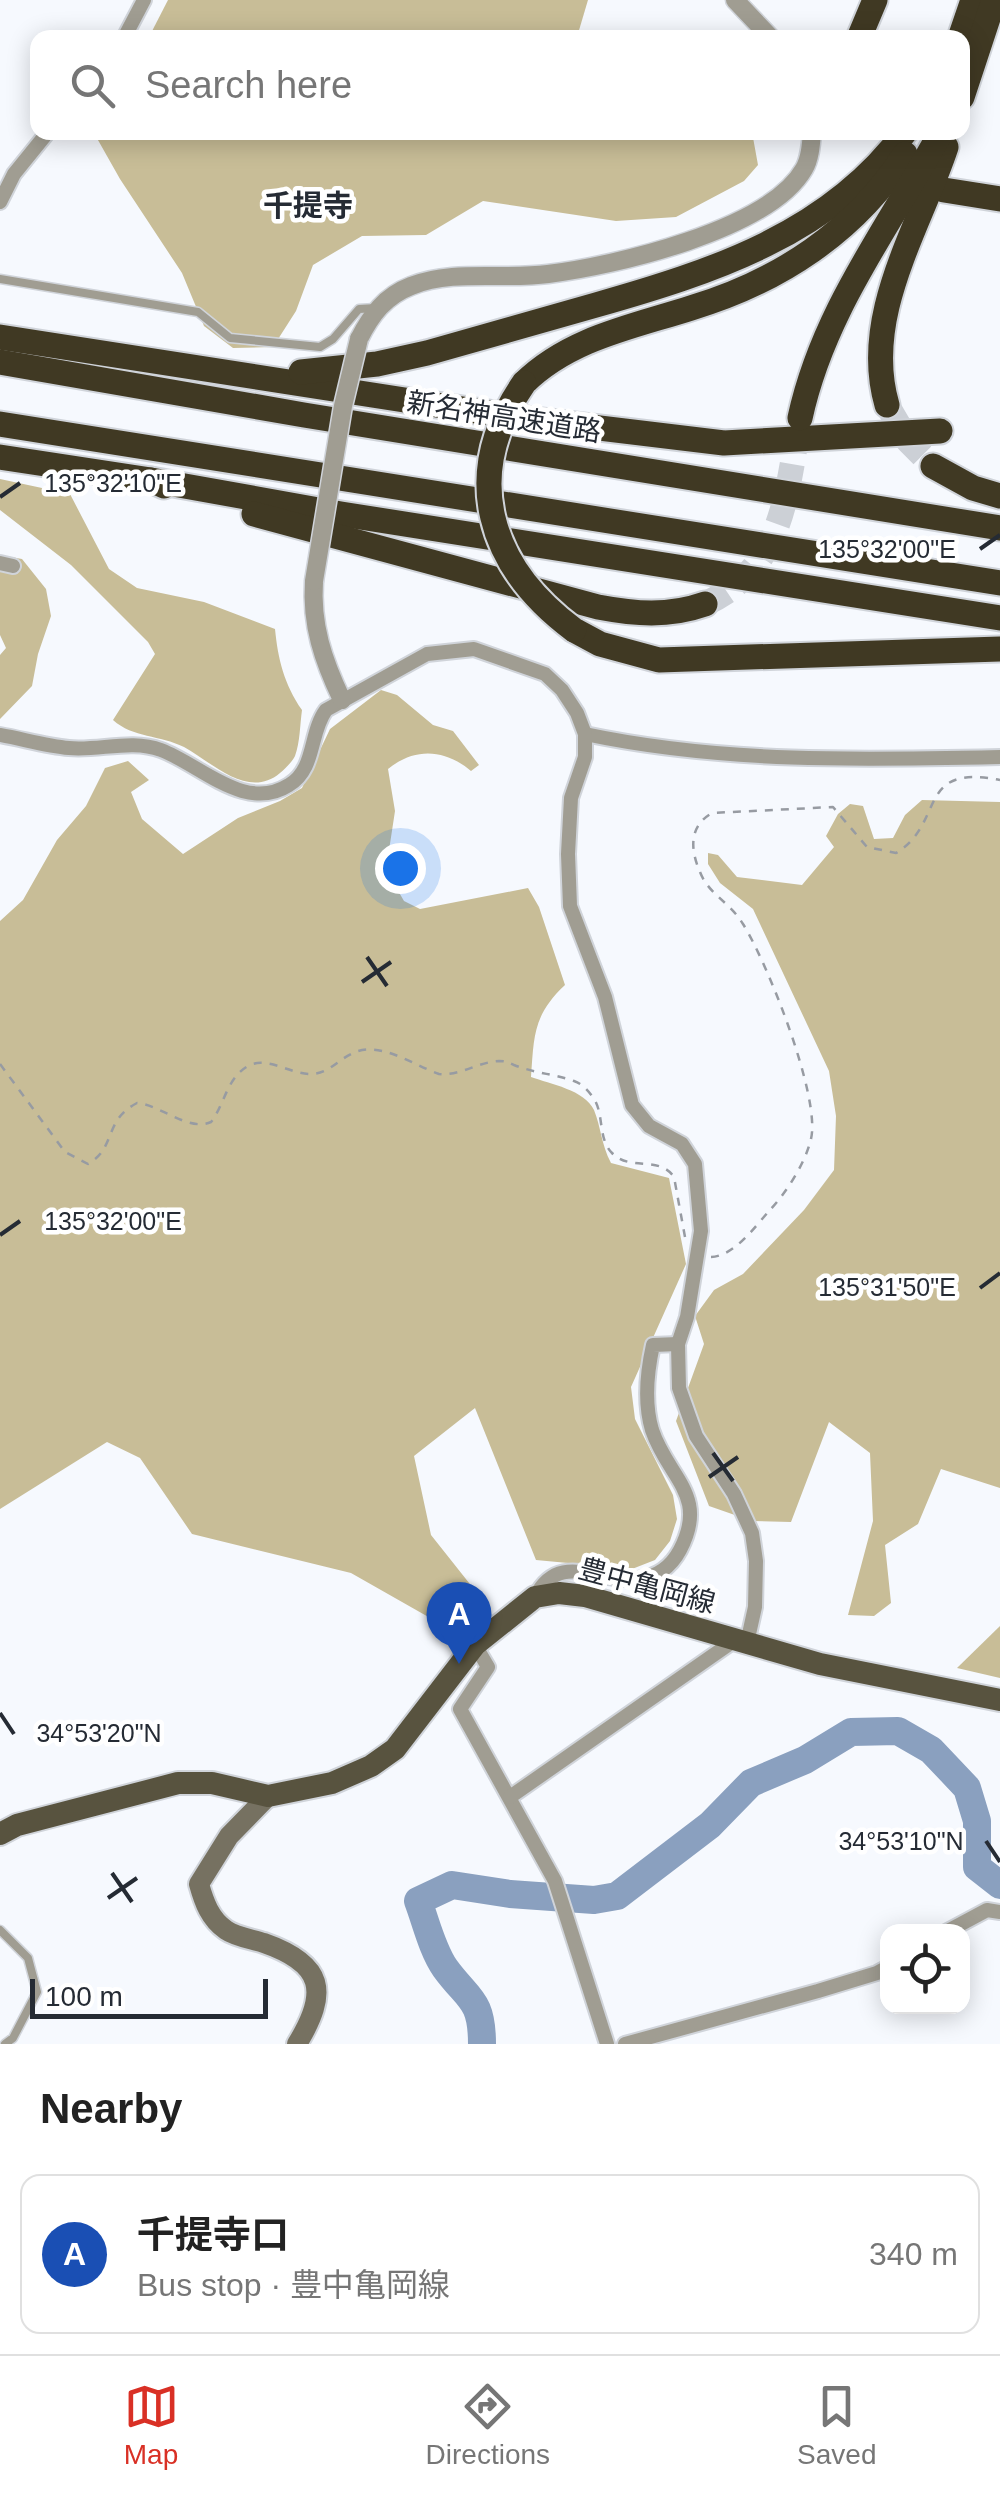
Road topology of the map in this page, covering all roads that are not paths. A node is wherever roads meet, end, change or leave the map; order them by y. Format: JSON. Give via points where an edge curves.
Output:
{"nodes":[{"id":1,"x":144,"y":0,"type":"edge"},
{"id":2,"x":735,"y":0,"type":"edge"},
{"id":3,"x":875,"y":0,"type":"edge"},
{"id":4,"x":974,"y":0,"type":"edge"},
{"id":5,"x":994,"y":0,"type":"edge"},
{"id":6,"x":128,"y":30,"type":"edge"},
{"id":7,"x":763,"y":30,"type":"edge"},
{"id":8,"x":862,"y":30,"type":"edge"},
{"id":9,"x":963,"y":30,"type":"edge"},
{"id":10,"x":970,"y":74,"type":"edge"},
{"id":11,"x":42,"y":140,"type":"edge"},
{"id":12,"x":810,"y":140,"type":"edge"},
{"id":13,"x":898,"y":140,"type":"edge"},
{"id":14,"x":912,"y":140,"type":"edge"},
{"id":15,"x":937,"y":140,"type":"edge"},
{"id":16,"x":948,"y":140,"type":"edge"},
{"id":17,"x":944,"y":190,"type":"dead end"},
{"id":18,"x":1000,"y":199,"type":"edge"},
{"id":19,"x":0,"y":202,"type":"edge"},
{"id":20,"x":0,"y":279,"type":"edge"},
{"id":21,"x":376,"y":308,"type":"junction"},
{"id":22,"x":0,"y":337,"type":"edge"},
{"id":23,"x":0,"y":362,"type":"edge"},
{"id":24,"x":191,"y":365,"type":"junction"},
{"id":25,"x":887,"y":405,"type":"tunnel mouth"},
{"id":26,"x":800,"y":418,"type":"tunnel mouth"},
{"id":27,"x":0,"y":424,"type":"edge"},
{"id":28,"x":940,"y":431,"type":"dead end"},
{"id":29,"x":0,"y":457,"type":"edge"},
{"id":30,"x":932,"y":466,"type":"tunnel mouth"},
{"id":31,"x":151,"y":480,"type":"junction"},
{"id":32,"x":1000,"y":496,"type":"edge"},
{"id":33,"x":1000,"y":528,"type":"edge"},
{"id":34,"x":1000,"y":583,"type":"edge"},
{"id":35,"x":705,"y":604,"type":"tunnel mouth"},
{"id":36,"x":1000,"y":618,"type":"edge"},
{"id":37,"x":1000,"y":648,"type":"edge"},
{"id":38,"x":342,"y":700,"type":"junction"},
{"id":39,"x":586,"y":734,"type":"junction"},
{"id":40,"x":0,"y":735,"type":"edge"},
{"id":41,"x":1000,"y":757,"type":"edge"},
{"id":42,"x":678,"y":1344,"type":"junction"},
{"id":43,"x":535,"y":1597,"type":"junction"},
{"id":44,"x":741,"y":1642,"type":"junction"},
{"id":45,"x":476,"y":1645,"type":"junction"},
{"id":46,"x":1000,"y":1700,"type":"edge"},
{"id":47,"x":268,"y":1796,"type":"junction"},
{"id":48,"x":510,"y":1797,"type":"junction"},
{"id":49,"x":0,"y":1834,"type":"edge"},
{"id":50,"x":1000,"y":1912,"type":"edge"},
{"id":51,"x":961,"y":1924,"type":"edge"},
{"id":52,"x":0,"y":1930,"type":"edge"},
{"id":53,"x":880,"y":1971,"type":"edge"},
{"id":54,"x":5,"y":2044,"type":"edge"},
{"id":55,"x":297,"y":2044,"type":"edge"},
{"id":56,"x":607,"y":2044,"type":"edge"},
{"id":57,"x":625,"y":2044,"type":"edge"}],
"edges":[{"from":1,"to":6,"type":"street"},
{"from":2,"to":7,"type":"street"},
{"from":3,"to":8,"type":"highway"},
{"from":4,"to":9,"type":"highway"},
{"from":5,"to":10,"type":"highway"},
{"from":11,"to":19,"type":"street"},
{"from":12,"to":21,"type":"street","via":[[804,168],[791,186],[732,224],[599,266],[429,281]]},
{"from":13,"to":24,"type":"highway","via":[[854,187],[790,234],[678,282],[377,364],[300,372]]},
{"from":14,"to":37,"type":"highway","bridge":true,"via":[[865,206],[792,265],[731,294],[586,340],[540,367],[507,408],[492,447],[494,521],[518,574],[551,613],[600,644],[659,660]]},
{"from":15,"to":26,"type":"highway","via":[[844,295]]},
{"from":16,"to":25,"type":"highway","via":[[884,317],[879,365]]},
{"from":17,"to":18,"type":"highway"},
{"from":20,"to":21,"type":"lane","via":[[198,312],[230,338],[320,347],[358,309]]},
{"from":21,"to":38,"type":"street","bridge":true,"via":[[359,338],[343,406],[314,581],[316,635]]},
{"from":22,"to":24,"type":"highway"},
{"from":23,"to":33,"type":"highway","name":"新名神高速道路"},
{"from":24,"to":28,"type":"highway","via":[[724,443]]},
{"from":27,"to":34,"type":"highway"},
{"from":29,"to":31,"type":"highway"},
{"from":30,"to":32,"type":"highway"},
{"from":31,"to":35,"type":"highway","via":[[192,498],[579,603],[643,614]]},
{"from":31,"to":36,"type":"highway"},
{"from":38,"to":39,"type":"street","via":[[427,654],[474,649],[545,674],[562,690]]},
{"from":38,"to":40,"type":"street","via":[[317,722],[300,775],[262,793],[223,784],[153,747],[71,748]]},
{"from":39,"to":41,"type":"street","via":[[685,752]]},
{"from":39,"to":42,"type":"street","via":[[568,826],[570,906],[604,997],[632,1105],[649,1126],[682,1144],[696,1164],[701,1231]]},
{"from":42,"to":43,"type":"street","via":[[653,1345],[647,1381],[652,1428],[693,1519],[677,1556],[662,1572],[642,1578],[558,1572],[544,1579]]},
{"from":42,"to":44,"type":"street","via":[[678,1388],[696,1436],[752,1533],[755,1607]]},
{"from":43,"to":44,"type":"main road","name":"豊中亀岡線","via":[[585,1596]]},
{"from":43,"to":45,"type":"main road"},
{"from":44,"to":46,"type":"main road","name":"豊中亀岡線"},
{"from":44,"to":48,"type":"street"},
{"from":45,"to":47,"type":"main road","via":[[395,1748],[371,1766],[332,1783]]},
{"from":45,"to":48,"type":"street","via":[[488,1667],[460,1709]]},
{"from":47,"to":49,"type":"main road","via":[[212,1782],[178,1783]]},
{"from":47,"to":55,"type":"main road","via":[[229,1836],[199,1884],[207,1910],[227,1931],[303,1962],[317,1984],[314,2016]]},
{"from":48,"to":56,"type":"street","via":[[555,1881]]},
{"from":50,"to":51,"type":"street","via":[[987,1910]]},
{"from":52,"to":54,"type":"lane","via":[[28,1958],[38,1992]]},
{"from":53,"to":57,"type":"street"}]}
